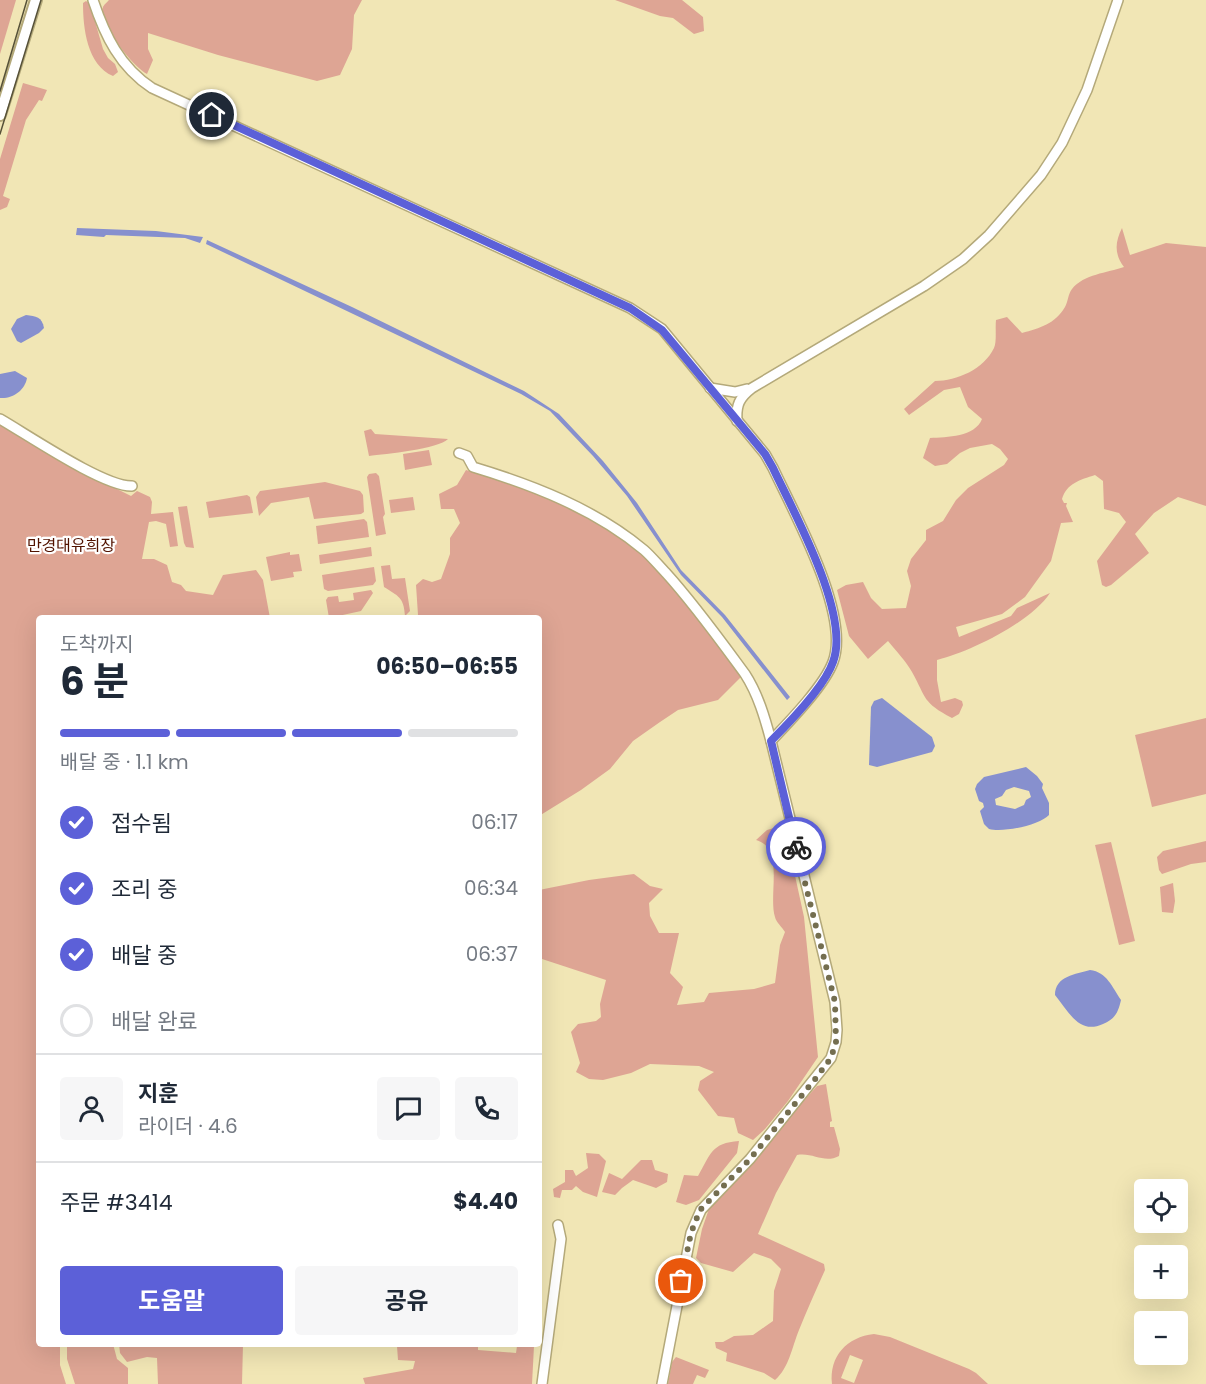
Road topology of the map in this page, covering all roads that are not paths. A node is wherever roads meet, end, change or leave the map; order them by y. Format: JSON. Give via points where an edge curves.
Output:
{"nodes":[{"id":1,"x":36,"y":0,"type":"edge"},
{"id":2,"x":93,"y":0,"type":"edge"},
{"id":3,"x":1118,"y":0,"type":"edge"},
{"id":4,"x":0,"y":115,"type":"edge"},
{"id":5,"x":710,"y":388,"type":"junction"},
{"id":6,"x":752,"y":388,"type":"junction"},
{"id":7,"x":0,"y":419,"type":"edge"},
{"id":8,"x":737,"y":421,"type":"junction"},
{"id":9,"x":459,"y":453,"type":"dead end"},
{"id":10,"x":132,"y":486,"type":"dead end"},
{"id":11,"x":771,"y":741,"type":"junction"},
{"id":12,"x":558,"y":1225,"type":"dead end"},
{"id":13,"x":542,"y":1384,"type":"edge"},
{"id":14,"x":662,"y":1384,"type":"edge"}],
"edges":[{"from":1,"to":4,"type":"main road"},
{"from":2,"to":5,"type":"main road","via":[[115,51],[152,88],[630,308],[662,330]]},
{"from":3,"to":6,"type":"main road","via":[[1087,90],[1062,143],[1041,175],[989,235],[924,286]]},
{"from":5,"to":6,"type":"main road","via":[[735,392]]},
{"from":5,"to":8,"type":"main road"},
{"from":6,"to":8,"type":"main road","via":[[738,402]]},
{"from":7,"to":10,"type":"main road","via":[[92,473]]},
{"from":8,"to":11,"type":"main road","via":[[773,468],[820,569],[837,641],[828,672]]},
{"from":9,"to":11,"type":"main road","via":[[467,456],[472,467],[522,483],[585,511],[645,551],[685,593],[745,674]]},
{"from":11,"to":14,"type":"main road","via":[[835,1002],[836,1042],[831,1058],[816,1078],[750,1159],[700,1210],[691,1233]]},
{"from":12,"to":13,"type":"main road","via":[[561,1246]]}]}
